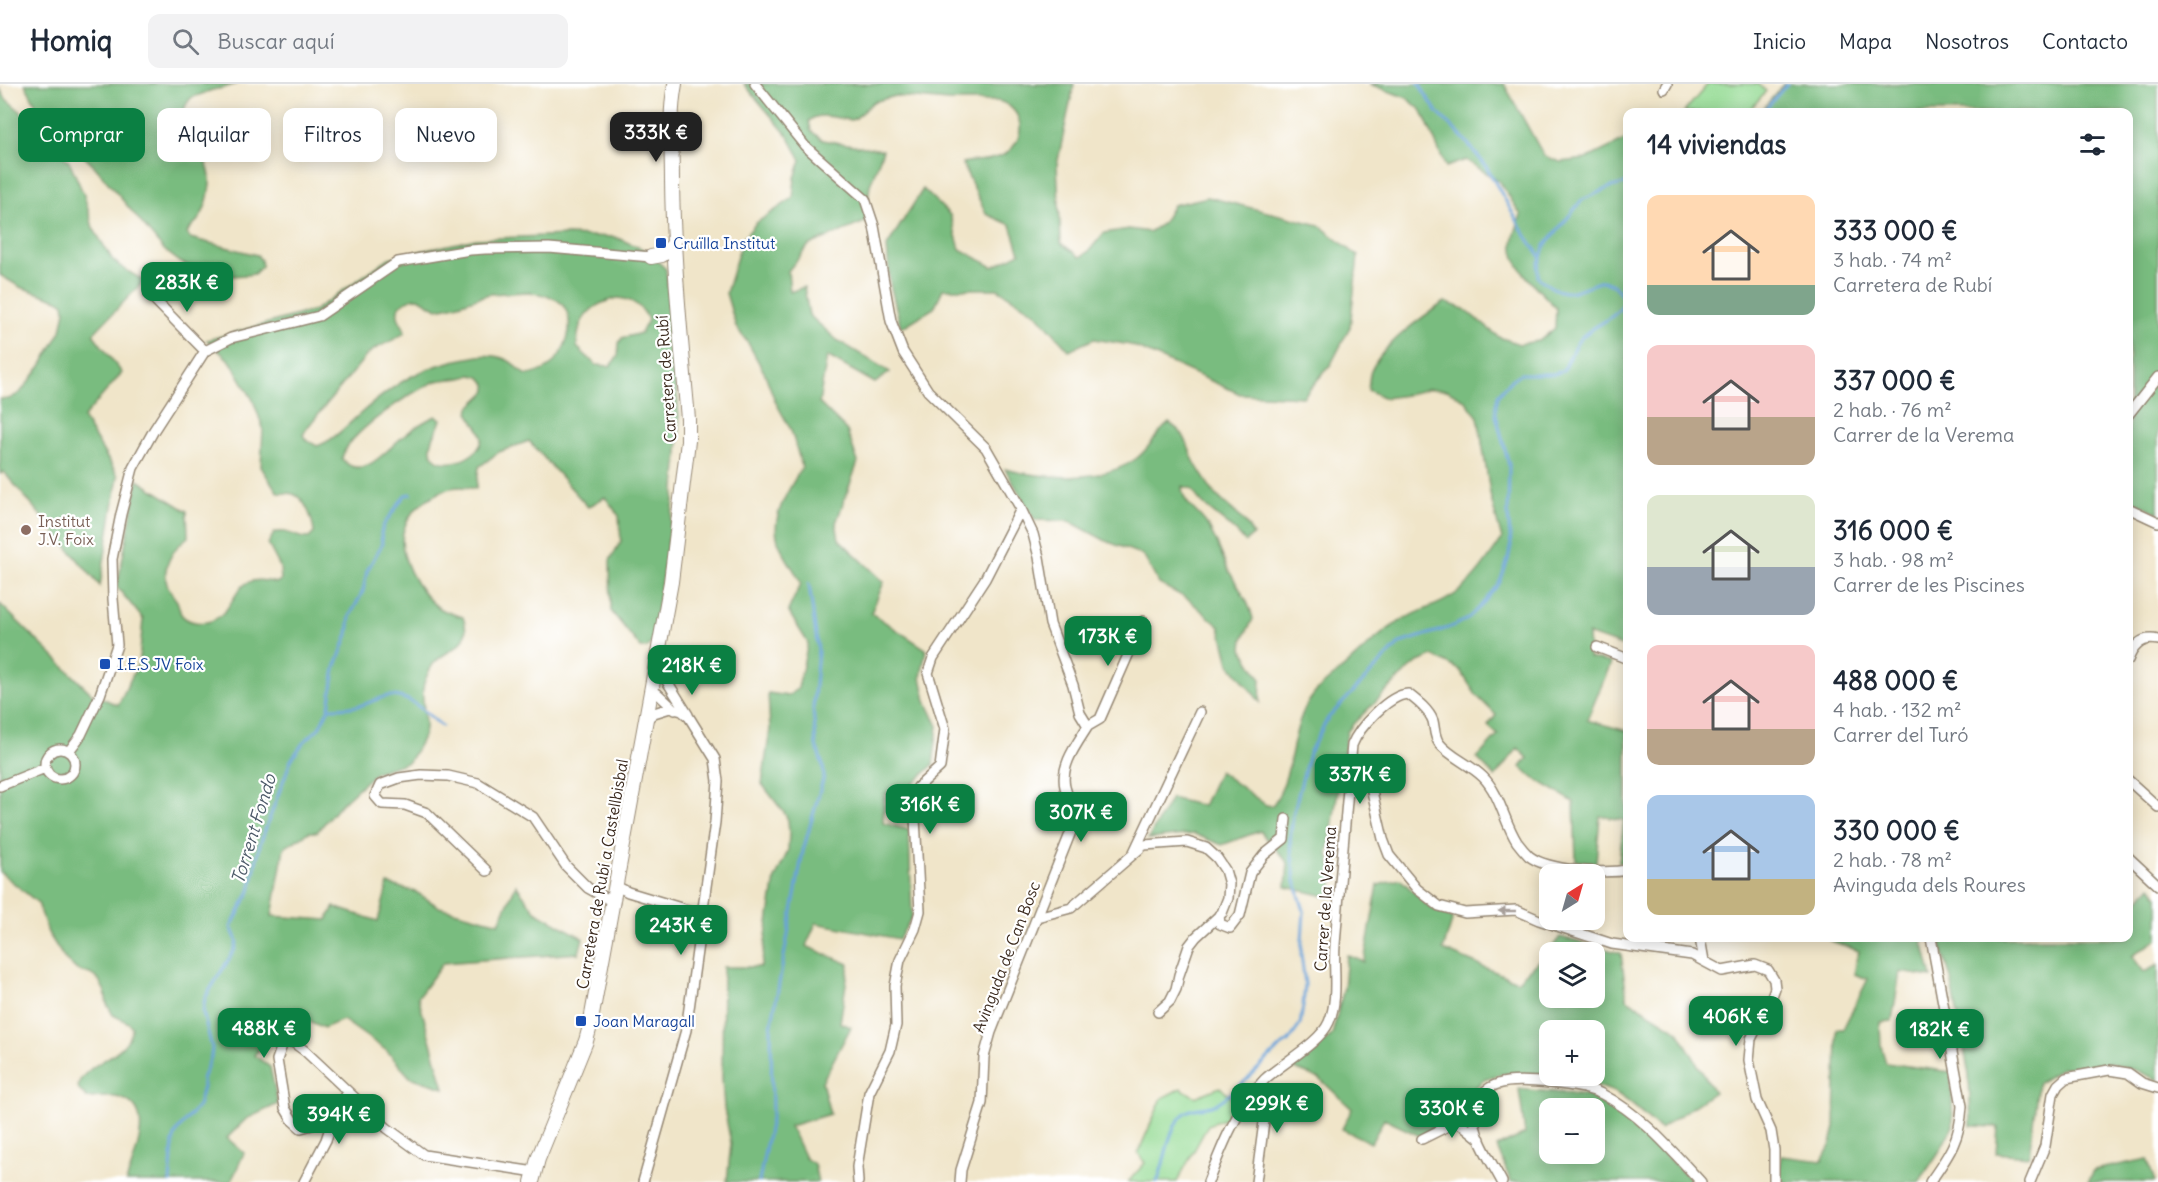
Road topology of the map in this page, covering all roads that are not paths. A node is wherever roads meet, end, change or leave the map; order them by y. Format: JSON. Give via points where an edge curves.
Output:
{"nodes":[{"id":1,"x":675,"y":84,"type":"edge"},
{"id":2,"x":755,"y":84,"type":"edge"},
{"id":3,"x":673,"y":245,"type":"junction"},
{"id":4,"x":651,"y":257,"type":"junction"},
{"id":5,"x":675,"y":266,"type":"junction"},
{"id":6,"x":149,"y":294,"type":"dead end"},
{"id":7,"x":206,"y":351,"type":"junction"},
{"id":8,"x":2158,"y":377,"type":"edge"},
{"id":9,"x":2133,"y":410,"type":"edge"},
{"id":10,"x":1021,"y":509,"type":"junction"},
{"id":11,"x":2133,"y":510,"type":"edge"},
{"id":12,"x":2158,"y":522,"type":"edge"},
{"id":13,"x":1143,"y":621,"type":"dead end"},
{"id":14,"x":2158,"y":640,"type":"edge"},
{"id":15,"x":1597,"y":647,"type":"dead end"},
{"id":16,"x":2133,"y":650,"type":"edge"},
{"id":17,"x":1623,"y":657,"type":"edge"},
{"id":18,"x":653,"y":680,"type":"junction"},
{"id":19,"x":675,"y":710,"type":"junction"},
{"id":20,"x":1200,"y":712,"type":"dead end"},
{"id":21,"x":689,"y":717,"type":"junction"},
{"id":22,"x":646,"y":719,"type":"junction"},
{"id":23,"x":1088,"y":726,"type":"junction"},
{"id":24,"x":69,"y":752,"type":"junction"},
{"id":25,"x":1351,"y":757,"type":"junction"},
{"id":26,"x":45,"y":768,"type":"junction"},
{"id":27,"x":2133,"y":784,"type":"edge"},
{"id":28,"x":0,"y":786,"type":"edge"},
{"id":29,"x":2158,"y":807,"type":"edge"},
{"id":30,"x":1286,"y":819,"type":"dead end"},
{"id":31,"x":1133,"y":854,"type":"junction"},
{"id":32,"x":2133,"y":862,"type":"edge"},
{"id":33,"x":487,"y":871,"type":"dead end"},
{"id":34,"x":1623,"y":871,"type":"edge"},
{"id":35,"x":2158,"y":885,"type":"edge"},
{"id":36,"x":616,"y":886,"type":"junction"},
{"id":37,"x":613,"y":902,"type":"junction"},
{"id":38,"x":701,"y":914,"type":"junction"},
{"id":39,"x":1220,"y":915,"type":"junction"},
{"id":40,"x":1037,"y":917,"type":"junction"},
{"id":41,"x":1701,"y":942,"type":"edge"},
{"id":42,"x":1932,"y":942,"type":"edge"},
{"id":43,"x":1704,"y":961,"type":"junction"},
{"id":44,"x":1158,"y":1012,"type":"dead end"},
{"id":45,"x":2158,"y":1088,"type":"edge"},
{"id":46,"x":348,"y":1092,"type":"junction"},
{"id":47,"x":1248,"y":1101,"type":"junction"},
{"id":48,"x":333,"y":1119,"type":"junction"},
{"id":49,"x":1422,"y":1139,"type":"dead end"},
{"id":50,"x":1480,"y":1139,"type":"junction"},
{"id":51,"x":534,"y":1177,"type":"edge"},
{"id":52,"x":304,"y":1182,"type":"edge"},
{"id":53,"x":643,"y":1182,"type":"edge"},
{"id":54,"x":858,"y":1182,"type":"edge"},
{"id":55,"x":960,"y":1182,"type":"edge"},
{"id":56,"x":1208,"y":1182,"type":"edge"},
{"id":57,"x":1256,"y":1182,"type":"edge"},
{"id":58,"x":1502,"y":1182,"type":"edge"},
{"id":59,"x":1701,"y":1182,"type":"edge"},
{"id":60,"x":1774,"y":1182,"type":"edge"},
{"id":61,"x":1930,"y":1182,"type":"edge"},
{"id":62,"x":2030,"y":1182,"type":"edge"}],
"edges":[{"from":1,"to":3,"type":"street","name":"Carretera de Rubí"},
{"from":2,"to":10,"type":"street","via":[[806,146],[865,198],[874,226],[891,321],[903,352],[928,391],[986,448]]},
{"from":3,"to":4,"type":"street","via":[[662,255]]},
{"from":3,"to":5,"type":"street","name":"Carretera de Rubí"},
{"from":4,"to":5,"type":"street"},
{"from":4,"to":7,"type":"street","via":[[549,248],[496,249],[398,262],[319,316],[231,338]]},
{"from":5,"to":18,"type":"street","name":"Carretera de Rubí","via":[[688,441],[671,582]]},
{"from":6,"to":7,"type":"street"},
{"from":7,"to":24,"type":"street","via":[[133,468],[112,560],[117,645],[100,695]]},
{"from":8,"to":9,"type":"street"},
{"from":10,"to":23,"type":"street","via":[[1039,557],[1050,624]]},
{"from":10,"to":54,"type":"street","via":[[985,579],[933,658],[928,673],[945,729],[940,767],[918,787],[914,799],[920,911],[900,960],[895,986],[896,1025],[890,1052],[869,1093]]},
{"from":11,"to":12,"type":"street"},
{"from":13,"to":23,"type":"street","name":"Avinguda de Can Bosc","via":[[1100,719]]},
{"from":14,"to":16,"type":"street","via":[[2151,638]]},
{"from":15,"to":17,"type":"street"},
{"from":18,"to":19,"type":"street","via":[[658,694]]},
{"from":18,"to":21,"type":"street","via":[[665,678]]},
{"from":18,"to":22,"type":"street","name":"Carretera de Rubí a Castellbisbal"},
{"from":19,"to":21,"type":"street"},
{"from":19,"to":22,"type":"street","via":[[670,708]]},
{"from":20,"to":31,"type":"street"},
{"from":21,"to":38,"type":"street","via":[[715,759],[718,780]]},
{"from":22,"to":36,"type":"street","name":"Carretera de Rubí a Castellbisbal"},
{"from":23,"to":40,"type":"street","name":"Avinguda de Can Bosc","via":[[1065,767],[1074,824]]},
{"from":24,"to":26,"type":"street","via":[[52,750],[45,758]]},
{"from":24,"to":26,"type":"street","via":[[75,763],[70,776],[57,779]]},
{"from":25,"to":34,"type":"street","name":"Carrer de la Verema","via":[[1352,745],[1363,726],[1400,694],[1408,694],[1432,719],[1440,743],[1484,777],[1517,841],[1529,856],[1566,868]]},
{"from":43,"to":25,"type":"street","one_way":true,"via":[[1685,953],[1612,944],[1516,910],[1465,913],[1431,902],[1389,855],[1367,770]]},
{"from":25,"to":47,"type":"street","name":"Carrer de la Verema","via":[[1334,948],[1334,1006],[1329,1024],[1265,1079]]},
{"from":26,"to":28,"type":"street"},
{"from":27,"to":29,"type":"street"},
{"from":30,"to":39,"type":"street","via":[[1284,839],[1250,873],[1239,915],[1230,928],[1220,924]]},
{"from":31,"to":39,"type":"street","via":[[1144,845],[1187,842],[1206,848],[1225,870],[1229,884]]},
{"from":31,"to":40,"type":"street","via":[[1071,908]]},
{"from":32,"to":35,"type":"street"},
{"from":33,"to":37,"type":"street","via":[[427,813],[405,805],[382,804],[375,796],[380,785],[399,778],[430,775],[488,788],[533,818],[566,866],[588,888]]},
{"from":36,"to":37,"type":"street","name":"Carretera de Rubí a Castellbisbal"},
{"from":36,"to":38,"type":"street"},
{"from":37,"to":51,"type":"street","name":"Carretera de Rubí a Castellbisbal","via":[[586,1041]]},
{"from":38,"to":53,"type":"street","via":[[686,1030]]},
{"from":39,"to":44,"type":"street","via":[[1189,946],[1176,989]]},
{"from":40,"to":55,"type":"street","name":"Avinguda de Can Bosc","via":[[991,1032],[984,1057],[982,1103]]},
{"from":41,"to":43,"type":"street"},
{"from":42,"to":61,"type":"street","via":[[1962,1106],[1956,1142]]},
{"from":43,"to":60,"type":"street","via":[[1722,971],[1759,965],[1774,980],[1772,999],[1756,1026],[1749,1051],[1755,1093],[1771,1131]]},
{"from":45,"to":62,"type":"street","via":[[2128,1073],[2109,1070],[2066,1078],[2053,1094],[2045,1146]]},
{"from":46,"to":48,"type":"street"},
{"from":46,"to":48,"type":"street","via":[[290,1040],[282,1045],[277,1060],[285,1108],[293,1121],[301,1128]]},
{"from":46,"to":51,"type":"street","via":[[424,1155]]},
{"from":47,"to":56,"type":"street","name":"Carrer de la Verema","via":[[1234,1121]]},
{"from":47,"to":57,"type":"street","via":[[1264,1122]]},
{"from":48,"to":52,"type":"street"},
{"from":49,"to":50,"type":"street","via":[[1456,1122]]},
{"from":50,"to":58,"type":"street"},
{"from":50,"to":59,"type":"street","via":[[1475,1108],[1478,1099],[1491,1087],[1502,1082],[1577,1087],[1609,1098],[1648,1126]]}]}
